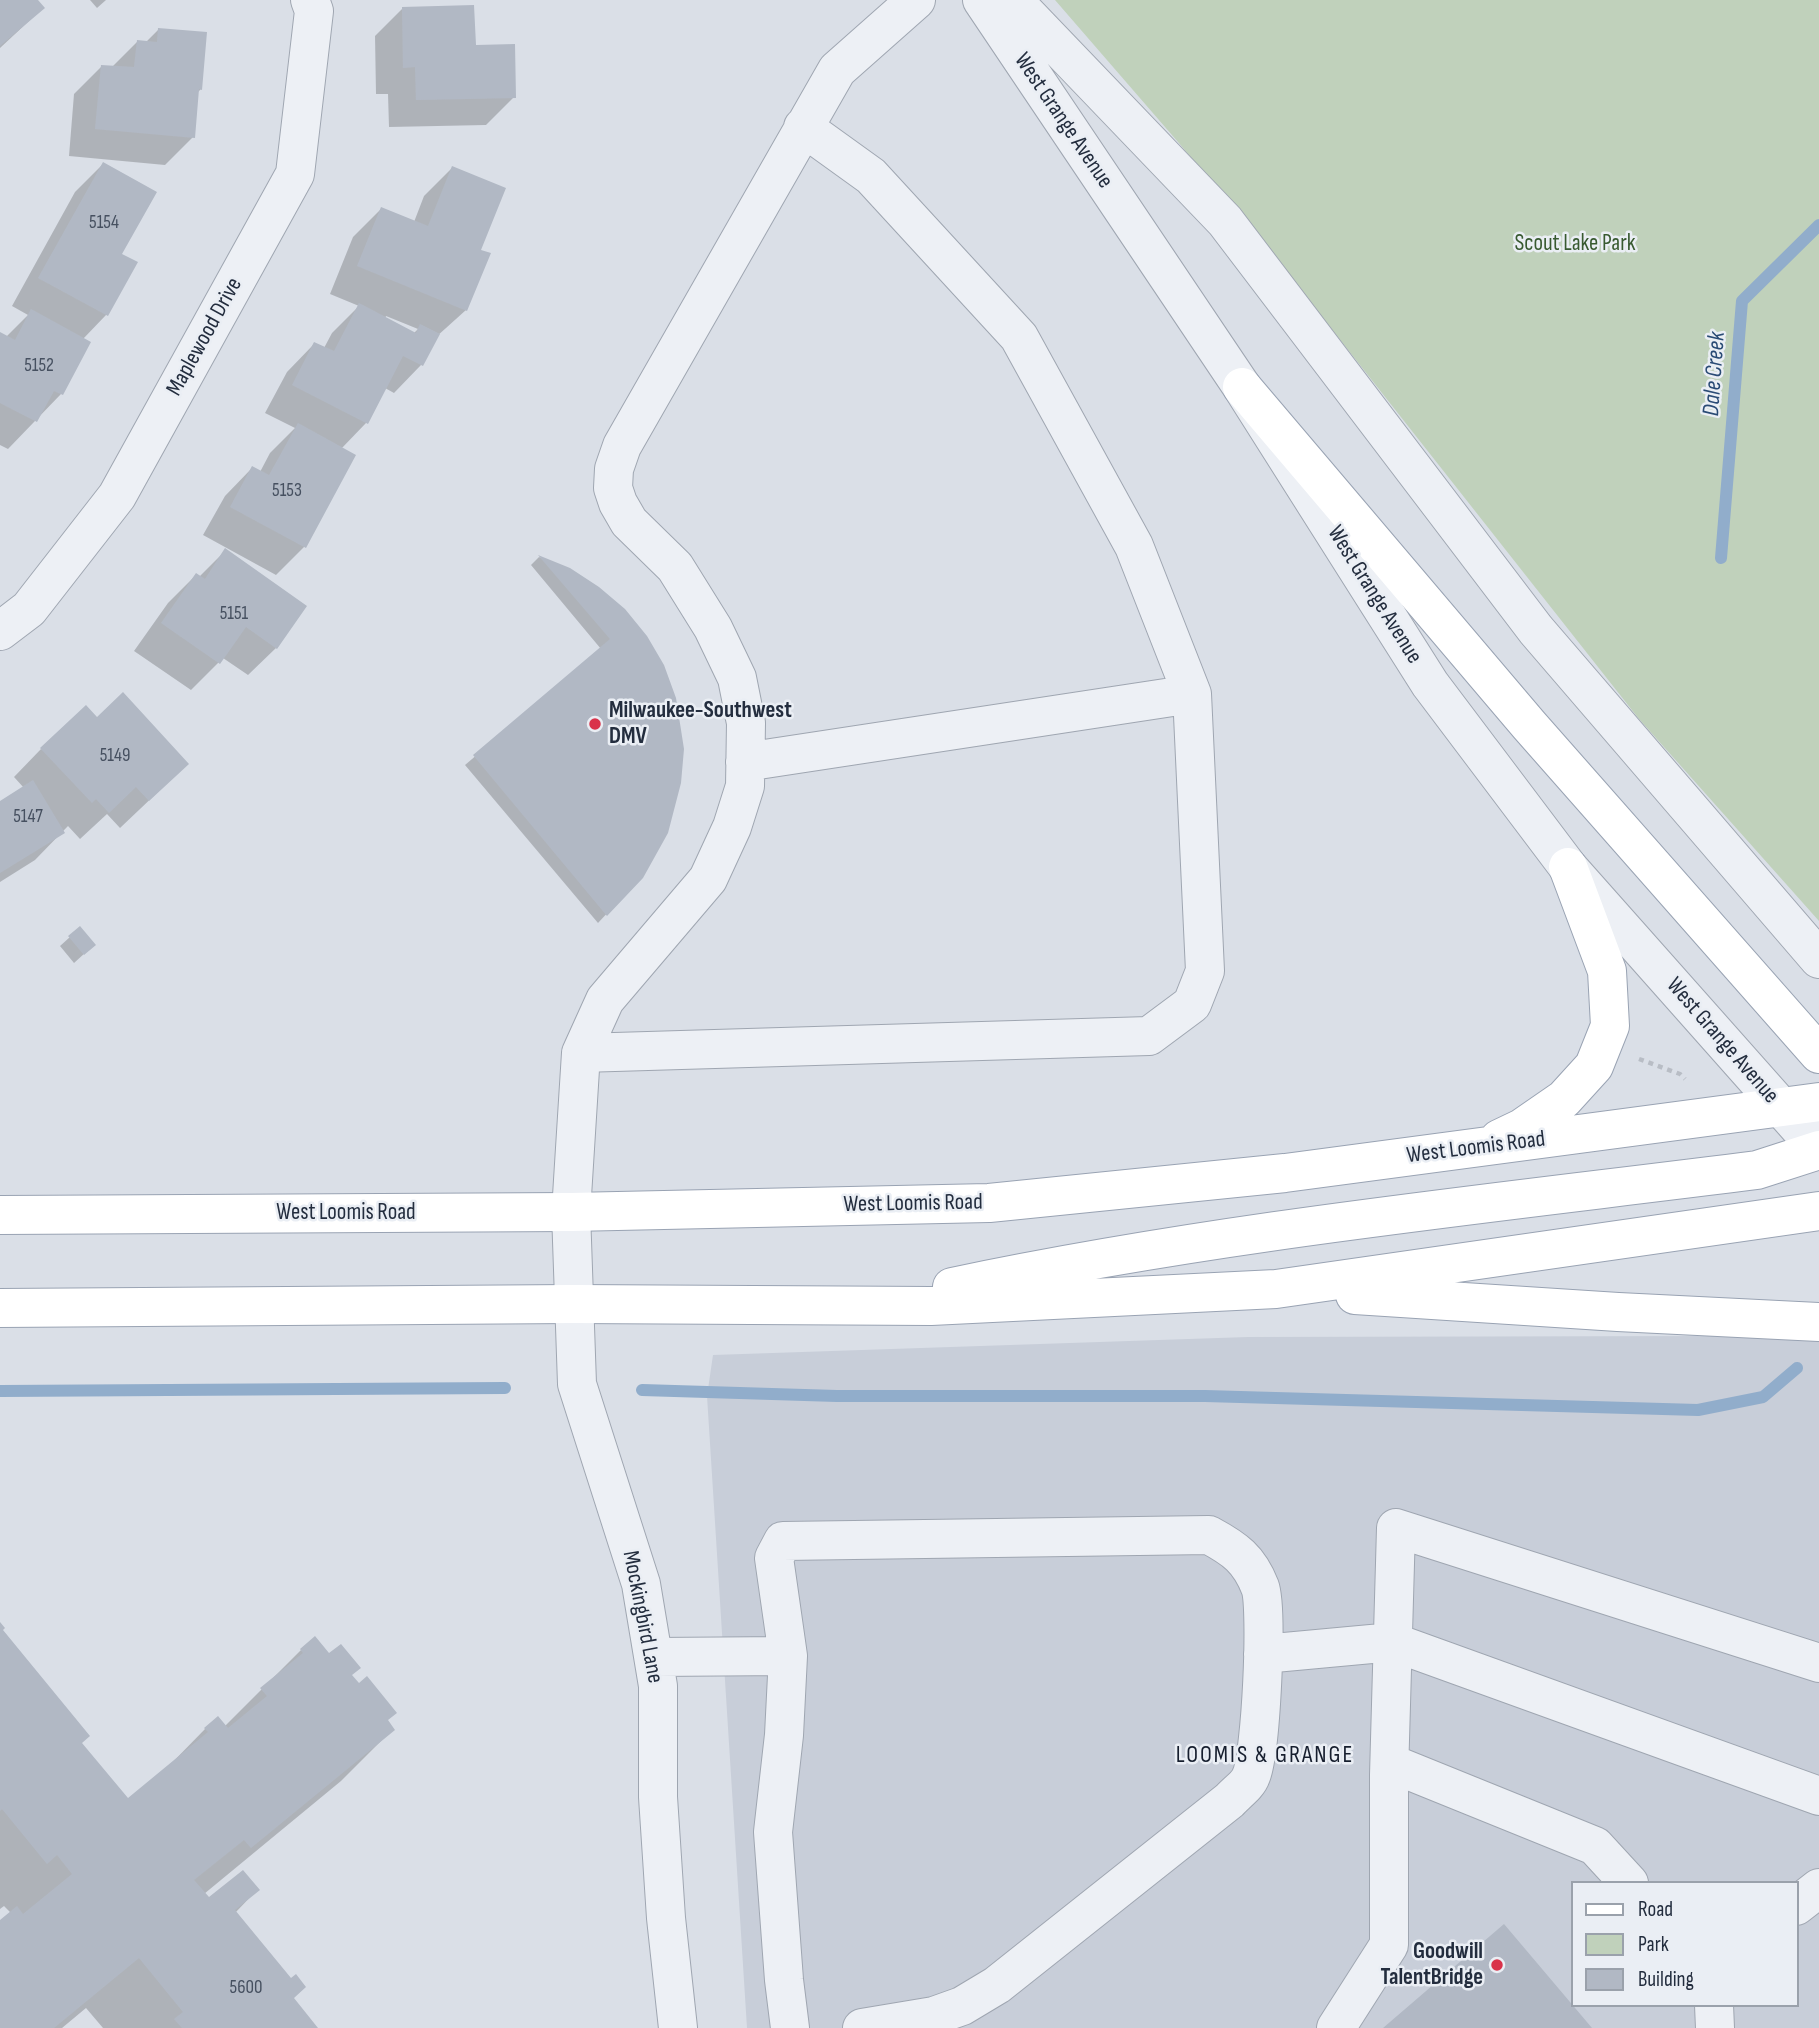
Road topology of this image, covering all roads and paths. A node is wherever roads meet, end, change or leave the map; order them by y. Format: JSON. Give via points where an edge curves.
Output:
{"nodes":[{"id":1,"x":310,"y":0,"type":"edge"},
{"id":2,"x":916,"y":0,"type":"edge"},
{"id":3,"x":982,"y":0,"type":"edge"},
{"id":4,"x":1013,"y":0,"type":"edge"},
{"id":5,"x":803,"y":127,"type":"junction"},
{"id":6,"x":1242,"y":387,"type":"junction"},
{"id":7,"x":0,"y":631,"type":"edge"},
{"id":8,"x":1192,"y":694,"type":"junction"},
{"id":9,"x":746,"y":762,"type":"junction"},
{"id":10,"x":1568,"y":867,"type":"junction"},
{"id":11,"x":1819,"y":959,"type":"edge"},
{"id":12,"x":581,"y":1053,"type":"junction"},
{"id":13,"x":1819,"y":1054,"type":"edge"},
{"id":14,"x":1638,"y":1059,"type":"dead end"},
{"id":15,"x":1680,"y":1074,"type":"dead end"},
{"id":16,"x":1819,"y":1102,"type":"edge"},
{"id":17,"x":1781,"y":1108,"type":"junction"},
{"id":18,"x":1819,"y":1121,"type":"edge"},
{"id":19,"x":1482,"y":1147,"type":"junction"},
{"id":20,"x":1819,"y":1150,"type":"edge"},
{"id":21,"x":571,"y":1212,"type":"junction"},
{"id":22,"x":1819,"y":1212,"type":"edge"},
{"id":23,"x":0,"y":1215,"type":"edge"},
{"id":24,"x":1276,"y":1289,"type":"junction"},
{"id":25,"x":573,"y":1304,"type":"junction"},
{"id":26,"x":861,"y":1306,"type":"junction"},
{"id":27,"x":0,"y":1308,"type":"edge"},
{"id":28,"x":1819,"y":1322,"type":"edge"},
{"id":29,"x":1393,"y":1643,"type":"junction"},
{"id":30,"x":1263,"y":1654,"type":"junction"},
{"id":31,"x":788,"y":1656,"type":"junction"},
{"id":32,"x":654,"y":1657,"type":"junction"},
{"id":33,"x":1819,"y":1663,"type":"edge"},
{"id":34,"x":1390,"y":1763,"type":"junction"},
{"id":35,"x":1819,"y":1796,"type":"edge"},
{"id":36,"x":1627,"y":1881,"type":"edge"},
{"id":37,"x":1819,"y":1888,"type":"edge"},
{"id":38,"x":1798,"y":1904,"type":"edge"},
{"id":39,"x":1714,"y":2007,"type":"edge"},
{"id":40,"x":678,"y":2028,"type":"edge"},
{"id":41,"x":790,"y":2028,"type":"edge"},
{"id":42,"x":862,"y":2028,"type":"edge"},
{"id":43,"x":1336,"y":2028,"type":"edge"},
{"id":44,"x":1715,"y":2028,"type":"edge"}],
"edges":[{"from":1,"to":7,"type":"street","name":"Maplewood Drive","via":[[314,10],[295,174],[117,496],[29,609]]},
{"from":2,"to":5,"type":"street","via":[[836,70]]},
{"from":3,"to":6,"type":"street","name":"West Grange Avenue"},
{"from":4,"to":11,"type":"street","name":"West Grange Avenue","via":[[1225,220],[1536,630]]},
{"from":5,"to":8,"type":"street","via":[[871,176],[1019,337],[1134,546]]},
{"from":5,"to":9,"type":"street","via":[[622,446],[614,469],[613,488],[629,522],[675,567],[737,678],[746,723]]},
{"from":6,"to":10,"type":"street","name":"West Grange Avenue","via":[[1430,684]]},
{"from":6,"to":13,"type":"main road","via":[[1529,725]]},
{"from":8,"to":9,"type":"street"},
{"from":8,"to":12,"type":"street","via":[[1205,971],[1192,1004],[1149,1036]]},
{"from":9,"to":12,"type":"street","via":[[745,786],[732,827],[708,878],[606,1000]]},
{"from":10,"to":17,"type":"street","name":"West Grange Avenue"},
{"from":10,"to":19,"type":"main road","via":[[1607,971],[1610,1026],[1594,1066],[1564,1099],[1522,1128]]},
{"from":12,"to":21,"type":"street","name":"Mockingbird Lane"},
{"from":14,"to":15,"type":"path"},
{"from":16,"to":17,"type":"main road","name":"West Loomis Road"},
{"from":17,"to":18,"type":"main road"},
{"from":17,"to":19,"type":"main road","name":"West Loomis Road"},
{"from":17,"to":20,"type":"street","name":"West Grange Avenue"},
{"from":19,"to":21,"type":"main road","name":"West Loomis Road","via":[[1285,1173],[989,1203]]},
{"from":20,"to":26,"type":"main road","via":[[1757,1170],[1252,1233],[1031,1270]]},
{"from":21,"to":23,"type":"main road","name":"West Loomis Road"},
{"from":21,"to":25,"type":"street","name":"Mockingbird Lane"},
{"from":22,"to":24,"type":"main road"},
{"from":24,"to":26,"type":"main road"},
{"from":24,"to":28,"type":"main road"},
{"from":25,"to":26,"type":"main road"},
{"from":25,"to":27,"type":"main road"},
{"from":25,"to":32,"type":"street","name":"Mockingbird Lane","via":[[577,1384],[641,1584]]},
{"from":29,"to":30,"type":"street"},
{"from":29,"to":33,"type":"street","via":[[1396,1528]]},
{"from":29,"to":34,"type":"street"},
{"from":29,"to":35,"type":"street"},
{"from":30,"to":31,"type":"street","via":[[1262,1591],[1234,1548],[1209,1535],[783,1541],[774,1558]]},
{"from":30,"to":42,"type":"street","via":[[1258,1752],[1251,1778],[1230,1800],[997,1985],[934,2016]]},
{"from":31,"to":32,"type":"street"},
{"from":31,"to":41,"type":"street","via":[[773,1832]]},
{"from":32,"to":40,"type":"street","name":"Mockingbird Lane","via":[[658,1797]]},
{"from":34,"to":36,"type":"street","via":[[1595,1846]]},
{"from":34,"to":43,"type":"street","via":[[1389,1945]]},
{"from":37,"to":38,"type":"street"},
{"from":39,"to":44,"type":"street"}]}
